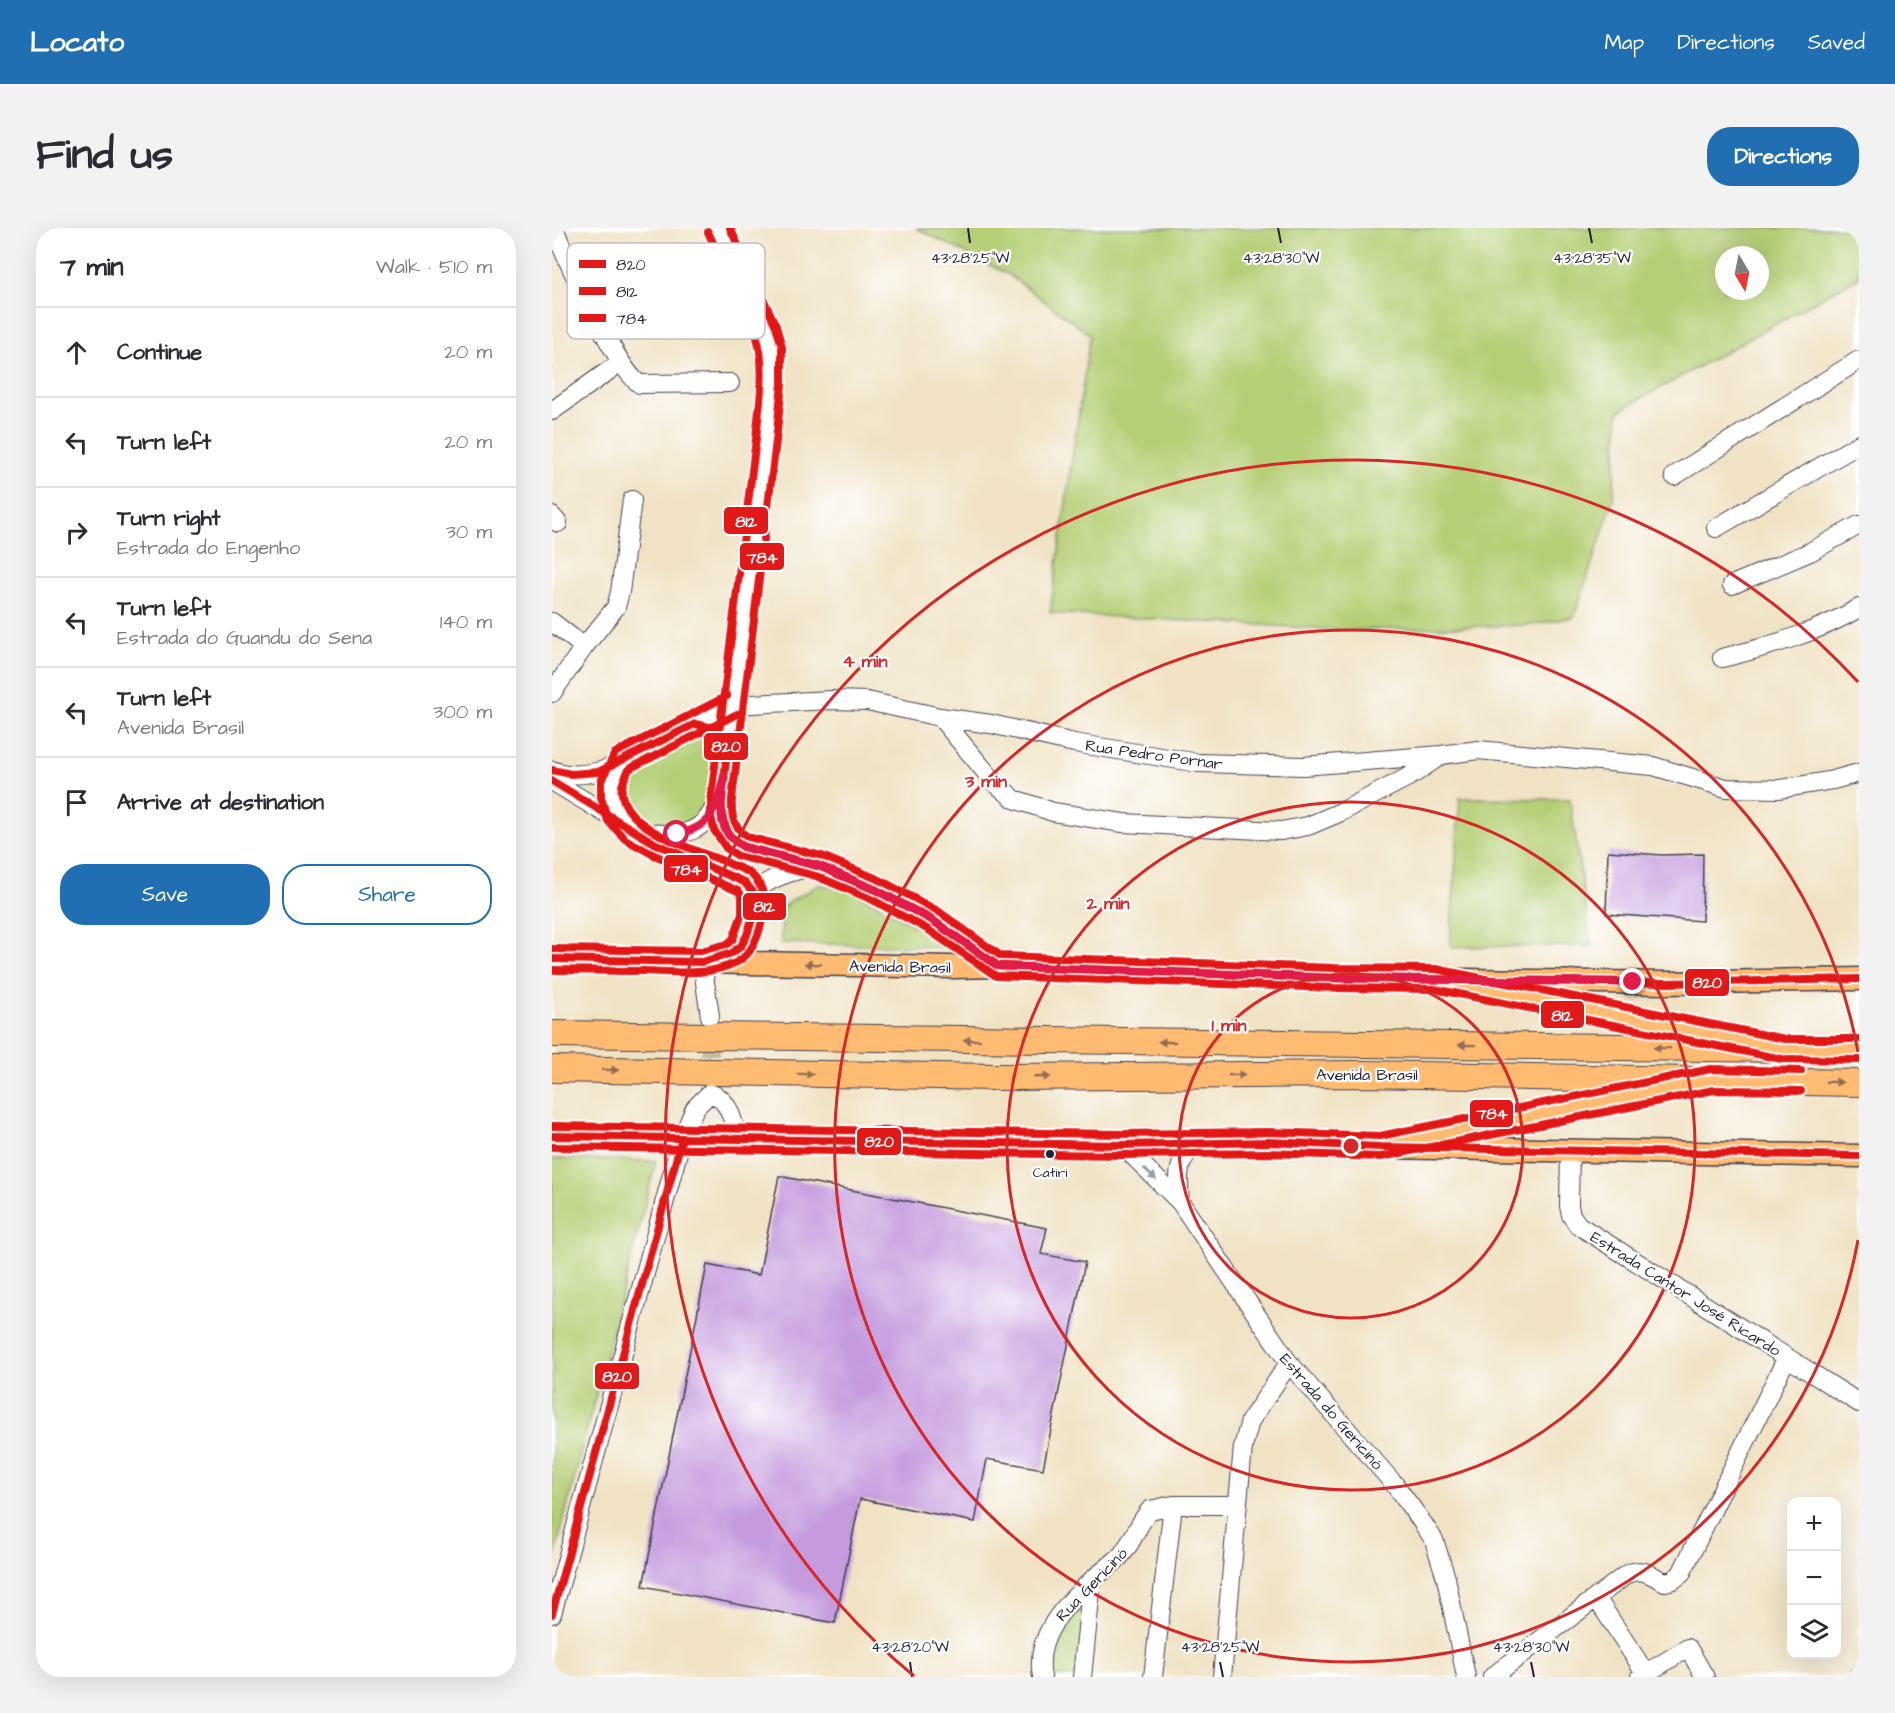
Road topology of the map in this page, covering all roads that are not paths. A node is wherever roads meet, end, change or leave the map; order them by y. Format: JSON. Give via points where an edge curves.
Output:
{"nodes":[{"id":1,"x":554,"y":228,"type":"edge"},
{"id":2,"x":718,"y":228,"type":"edge"},
{"id":3,"x":725,"y":243,"type":"edge"},
{"id":4,"x":567,"y":259,"type":"edge"},
{"id":5,"x":765,"y":328,"type":"edge"},
{"id":6,"x":609,"y":339,"type":"edge"},
{"id":7,"x":1859,"y":360,"type":"edge"},
{"id":8,"x":621,"y":362,"type":"junction"},
{"id":9,"x":730,"y":383,"type":"dead end"},
{"id":10,"x":552,"y":411,"type":"edge"},
{"id":11,"x":1859,"y":444,"type":"edge"},
{"id":12,"x":1674,"y":476,"type":"dead end"},
{"id":13,"x":632,"y":500,"type":"dead end"},
{"id":14,"x":1859,"y":525,"type":"edge"},
{"id":15,"x":1716,"y":528,"type":"dead end"},
{"id":16,"x":1732,"y":585,"type":"dead end"},
{"id":17,"x":1859,"y":608,"type":"edge"},
{"id":18,"x":552,"y":622,"type":"edge"},
{"id":19,"x":584,"y":647,"type":"junction"},
{"id":20,"x":1722,"y":658,"type":"dead end"},
{"id":21,"x":552,"y":693,"type":"edge"},
{"id":22,"x":732,"y":705,"type":"junction"},
{"id":23,"x":940,"y":717,"type":"junction"},
{"id":24,"x":694,"y":724,"type":"junction"},
{"id":25,"x":727,"y":748,"type":"junction"},
{"id":26,"x":1441,"y":755,"type":"junction"},
{"id":27,"x":621,"y":761,"type":"junction"},
{"id":28,"x":552,"y":770,"type":"edge"},
{"id":29,"x":1859,"y":773,"type":"edge"},
{"id":30,"x":724,"y":777,"type":"junction"},
{"id":31,"x":552,"y":780,"type":"edge"},
{"id":32,"x":628,"y":828,"type":"junction"},
{"id":33,"x":819,"y":866,"type":"junction"},
{"id":34,"x":753,"y":892,"type":"junction"},
{"id":35,"x":552,"y":960,"type":"edge"},
{"id":36,"x":702,"y":962,"type":"junction"},
{"id":37,"x":998,"y":966,"type":"junction"},
{"id":38,"x":1435,"y":979,"type":"junction"},
{"id":39,"x":1859,"y":979,"type":"edge"},
{"id":40,"x":710,"y":1016,"type":"tunnel mouth"},
{"id":41,"x":552,"y":1034,"type":"edge"},
{"id":42,"x":1784,"y":1049,"type":"junction"},
{"id":43,"x":1859,"y":1050,"type":"edge"},
{"id":44,"x":552,"y":1069,"type":"edge"},
{"id":45,"x":1713,"y":1079,"type":"junction"},
{"id":46,"x":1859,"y":1083,"type":"edge"},
{"id":47,"x":552,"y":1136,"type":"edge"},
{"id":48,"x":682,"y":1138,"type":"junction"},
{"id":49,"x":738,"y":1139,"type":"junction"},
{"id":50,"x":1122,"y":1144,"type":"junction"},
{"id":51,"x":1196,"y":1144,"type":"junction"},
{"id":52,"x":1381,"y":1147,"type":"junction"},
{"id":53,"x":1570,"y":1149,"type":"junction"},
{"id":54,"x":1859,"y":1156,"type":"edge"},
{"id":55,"x":1180,"y":1202,"type":"junction"},
{"id":56,"x":1787,"y":1357,"type":"junction"},
{"id":57,"x":1289,"y":1363,"type":"junction"},
{"id":58,"x":1859,"y":1403,"type":"edge"},
{"id":59,"x":1237,"y":1505,"type":"junction"},
{"id":60,"x":1173,"y":1506,"type":"junction"},
{"id":61,"x":557,"y":1576,"type":"edge"},
{"id":62,"x":1092,"y":1580,"type":"junction"},
{"id":63,"x":1597,"y":1599,"type":"junction"},
{"id":64,"x":552,"y":1614,"type":"edge"},
{"id":65,"x":1645,"y":1676,"type":"edge"},
{"id":66,"x":1042,"y":1677,"type":"edge"},
{"id":67,"x":1082,"y":1677,"type":"edge"},
{"id":68,"x":1153,"y":1677,"type":"edge"},
{"id":69,"x":1222,"y":1677,"type":"edge"},
{"id":70,"x":1466,"y":1677,"type":"edge"},
{"id":71,"x":1492,"y":1677,"type":"edge"},
{"id":72,"x":1705,"y":1677,"type":"edge"}],
"edges":[{"from":1,"to":4,"type":"street"},
{"from":2,"to":3,"type":"street"},
{"from":5,"to":22,"type":"street","via":[[772,349],[772,383]]},
{"from":6,"to":8,"type":"street"},
{"from":7,"to":12,"type":"street"},
{"from":8,"to":9,"type":"street","via":[[640,384]]},
{"from":8,"to":10,"type":"street"},
{"from":11,"to":15,"type":"street"},
{"from":13,"to":19,"type":"street","via":[[616,607]]},
{"from":14,"to":16,"type":"street","via":[[1810,552]]},
{"from":17,"to":20,"type":"street","via":[[1833,623],[1779,644]]},
{"from":18,"to":19,"type":"street"},
{"from":19,"to":21,"type":"street"},
{"from":22,"to":23,"type":"street","name":"Rua Pedro Pornar","via":[[867,701]]},
{"from":22,"to":24,"type":"street"},
{"from":22,"to":25,"type":"street"},
{"from":23,"to":26,"type":"street","name":"Rua Pedro Pornar","via":[[1199,763],[1303,766]]},
{"from":23,"to":26,"type":"street","via":[[994,782],[1014,799],[1053,812],[1123,823],[1281,831],[1308,826],[1412,776]]},
{"from":24,"to":25,"type":"street","via":[[719,730]]},
{"from":24,"to":27,"type":"street"},
{"from":25,"to":30,"type":"street"},
{"from":26,"to":29,"type":"street","name":"Rua Pedro Pornar","via":[[1478,750],[1653,766],[1726,788],[1780,789]]},
{"from":27,"to":28,"type":"street","via":[[591,774]]},
{"from":27,"to":32,"type":"street","via":[[611,784],[611,796],[617,815]]},
{"from":30,"to":32,"type":"street","via":[[715,808],[700,826],[677,834]]},
{"from":30,"to":33,"type":"street","via":[[721,815],[727,835],[735,843]]},
{"from":31,"to":32,"type":"street"},
{"from":32,"to":34,"type":"street","via":[[744,882]]},
{"from":33,"to":34,"type":"street","via":[[778,876]]},
{"from":33,"to":37,"type":"street","via":[[901,903]]},
{"from":34,"to":36,"type":"street","via":[[753,916],[741,946],[732,953]]},
{"from":35,"to":36,"type":"main road","name":"Avenida Brasil"},
{"from":37,"to":36,"type":"main road","name":"Avenida Brasil","one_way":true},
{"from":36,"to":40,"type":"street"},
{"from":37,"to":38,"type":"main road","name":"Avenida Brasil"},
{"from":38,"to":39,"type":"main road","name":"Avenida Brasil","via":[[1666,983]]},
{"from":38,"to":42,"type":"highway"},
{"from":42,"to":41,"type":"highway","name":"Avenida Brasil","one_way":true},
{"from":42,"to":43,"type":"highway","name":"Avenida Brasil"},
{"from":44,"to":45,"type":"highway","name":"Avenida Brasil","one_way":true,"via":[[996,1077],[1360,1074]]},
{"from":45,"to":46,"type":"highway","name":"Avenida Brasil","one_way":true},
{"from":45,"to":52,"type":"highway"},
{"from":47,"to":48,"type":"main road"},
{"from":48,"to":49,"type":"main road"},
{"from":48,"to":49,"type":"street","via":[[695,1108],[710,1089],[722,1099]]},
{"from":48,"to":61,"type":"street"},
{"from":49,"to":50,"type":"main road"},
{"from":50,"to":51,"type":"main road"},
{"from":50,"to":55,"type":"street","name":"Estrada do Gericinó","one_way":true},
{"from":51,"to":52,"type":"main road","via":[[1268,1142]]},
{"from":51,"to":55,"type":"street","via":[[1180,1166]]},
{"from":52,"to":53,"type":"main road"},
{"from":53,"to":54,"type":"main road"},
{"from":53,"to":56,"type":"street","name":"Estrada Cantor José Ricardo","via":[[1569,1206],[1578,1225]]},
{"from":55,"to":57,"type":"street","name":"Estrada do Gericinó"},
{"from":56,"to":58,"type":"street","name":"Estrada Cantor José Ricardo"},
{"from":56,"to":63,"type":"street","via":[[1682,1574],[1665,1582],[1636,1570]]},
{"from":57,"to":59,"type":"street","via":[[1250,1421]]},
{"from":57,"to":70,"type":"street","name":"Estrada do Gericinó","via":[[1395,1485],[1434,1540],[1446,1578]]},
{"from":59,"to":60,"type":"street","name":"Rua Gericinó"},
{"from":59,"to":69,"type":"street"},
{"from":60,"to":62,"type":"street","name":"Rua Gericinó","via":[[1150,1510],[1122,1555]]},
{"from":60,"to":68,"type":"street"},
{"from":61,"to":64,"type":"street"},
{"from":62,"to":66,"type":"street","name":"Rua Gericinó","via":[[1052,1624],[1042,1648]]},
{"from":62,"to":67,"type":"street"},
{"from":63,"to":65,"type":"street"},
{"from":63,"to":71,"type":"street"},
{"from":65,"to":72,"type":"street","via":[[1688,1648]]}]}
